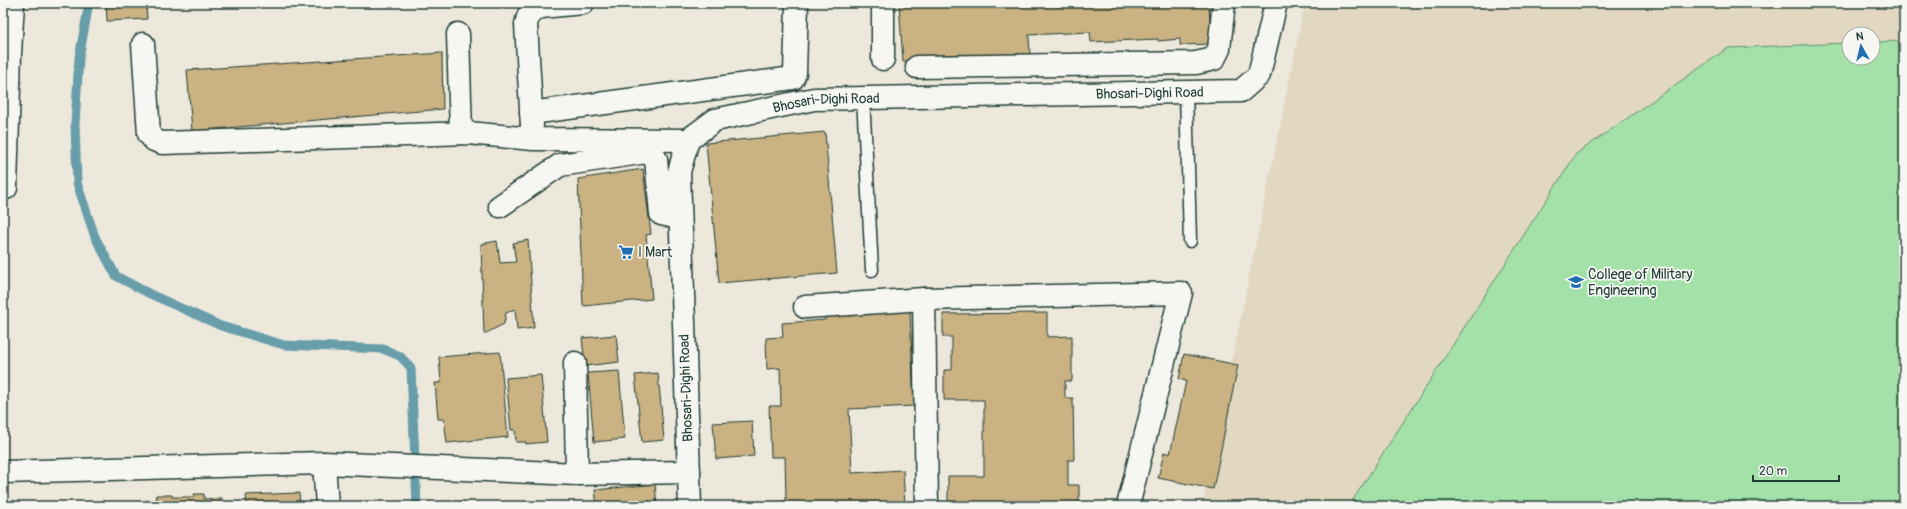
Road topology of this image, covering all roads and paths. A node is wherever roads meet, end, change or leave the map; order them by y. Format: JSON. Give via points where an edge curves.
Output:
{"nodes":[{"id":1,"x":14,"y":3,"type":"edge"},
{"id":2,"x":583,"y":3,"type":"edge"},
{"id":3,"x":797,"y":3,"type":"edge"},
{"id":4,"x":883,"y":3,"type":"edge"},
{"id":5,"x":1224,"y":3,"type":"edge"},
{"id":6,"x":1276,"y":3,"type":"edge"},
{"id":7,"x":458,"y":34,"type":"dead end"},
{"id":8,"x":143,"y":44,"type":"dead end"},
{"id":9,"x":883,"y":59,"type":"dead end"},
{"id":10,"x":917,"y":67,"type":"dead end"},
{"id":11,"x":1186,"y":92,"type":"junction"},
{"id":12,"x":862,"y":96,"type":"junction"},
{"id":13,"x":531,"y":113,"type":"junction"},
{"id":14,"x":461,"y":133,"type":"junction"},
{"id":15,"x":533,"y":139,"type":"junction"},
{"id":16,"x":688,"y":140,"type":"junction"},
{"id":17,"x":6,"y":188,"type":"dead end"},
{"id":18,"x":500,"y":206,"type":"dead end"},
{"id":19,"x":680,"y":218,"type":"junction"},
{"id":20,"x":1190,"y":241,"type":"dead end"},
{"id":21,"x":872,"y":270,"type":"dead end"},
{"id":22,"x":924,"y":299,"type":"junction"},
{"id":23,"x":805,"y":307,"type":"dead end"},
{"id":24,"x":575,"y":363,"type":"dead end"},
{"id":25,"x":324,"y":463,"type":"junction"},
{"id":26,"x":3,"y":472,"type":"edge"},
{"id":27,"x":689,"y":472,"type":"junction"},
{"id":28,"x":577,"y":474,"type":"junction"},
{"id":29,"x":327,"y":506,"type":"edge"},
{"id":30,"x":690,"y":506,"type":"edge"},
{"id":31,"x":927,"y":506,"type":"edge"},
{"id":32,"x":1128,"y":506,"type":"edge"}],
"edges":[{"from":1,"to":17,"type":"street"},
{"from":2,"to":13,"type":"street","via":[[541,7],[529,14],[526,24]]},
{"from":3,"to":13,"type":"street","via":[[793,78]]},
{"from":4,"to":9,"type":"street"},
{"from":5,"to":10,"type":"street","via":[[1219,49],[1214,59],[1196,63]]},
{"from":6,"to":11,"type":"street","name":"Bhosari-Dighi Road","via":[[1259,76],[1241,91]]},
{"from":7,"to":14,"type":"street"},
{"from":8,"to":14,"type":"street","via":[[149,134],[154,140],[162,143]]},
{"from":11,"to":12,"type":"street","name":"Bhosari-Dighi Road"},
{"from":11,"to":20,"type":"lane"},
{"from":12,"to":16,"type":"street","name":"Bhosari-Dighi Road","via":[[814,99],[715,120]]},
{"from":12,"to":21,"type":"lane"},
{"from":13,"to":15,"type":"street"},
{"from":14,"to":15,"type":"street"},
{"from":15,"to":16,"type":"street"},
{"from":16,"to":19,"type":"street","name":"Bhosari-Dighi Road","via":[[679,172]]},
{"from":18,"to":19,"type":"street","via":[[560,166],[647,152],[656,159],[660,214]]},
{"from":19,"to":27,"type":"street","name":"Bhosari-Dighi Road"},
{"from":22,"to":23,"type":"street"},
{"from":22,"to":31,"type":"street"},
{"from":22,"to":32,"type":"street","via":[[1181,293]]},
{"from":24,"to":28,"type":"street"},
{"from":25,"to":26,"type":"street"},
{"from":25,"to":28,"type":"street"},
{"from":25,"to":29,"type":"street"},
{"from":27,"to":28,"type":"street"},
{"from":27,"to":30,"type":"street","name":"Bhosari-Dighi Road"}]}
